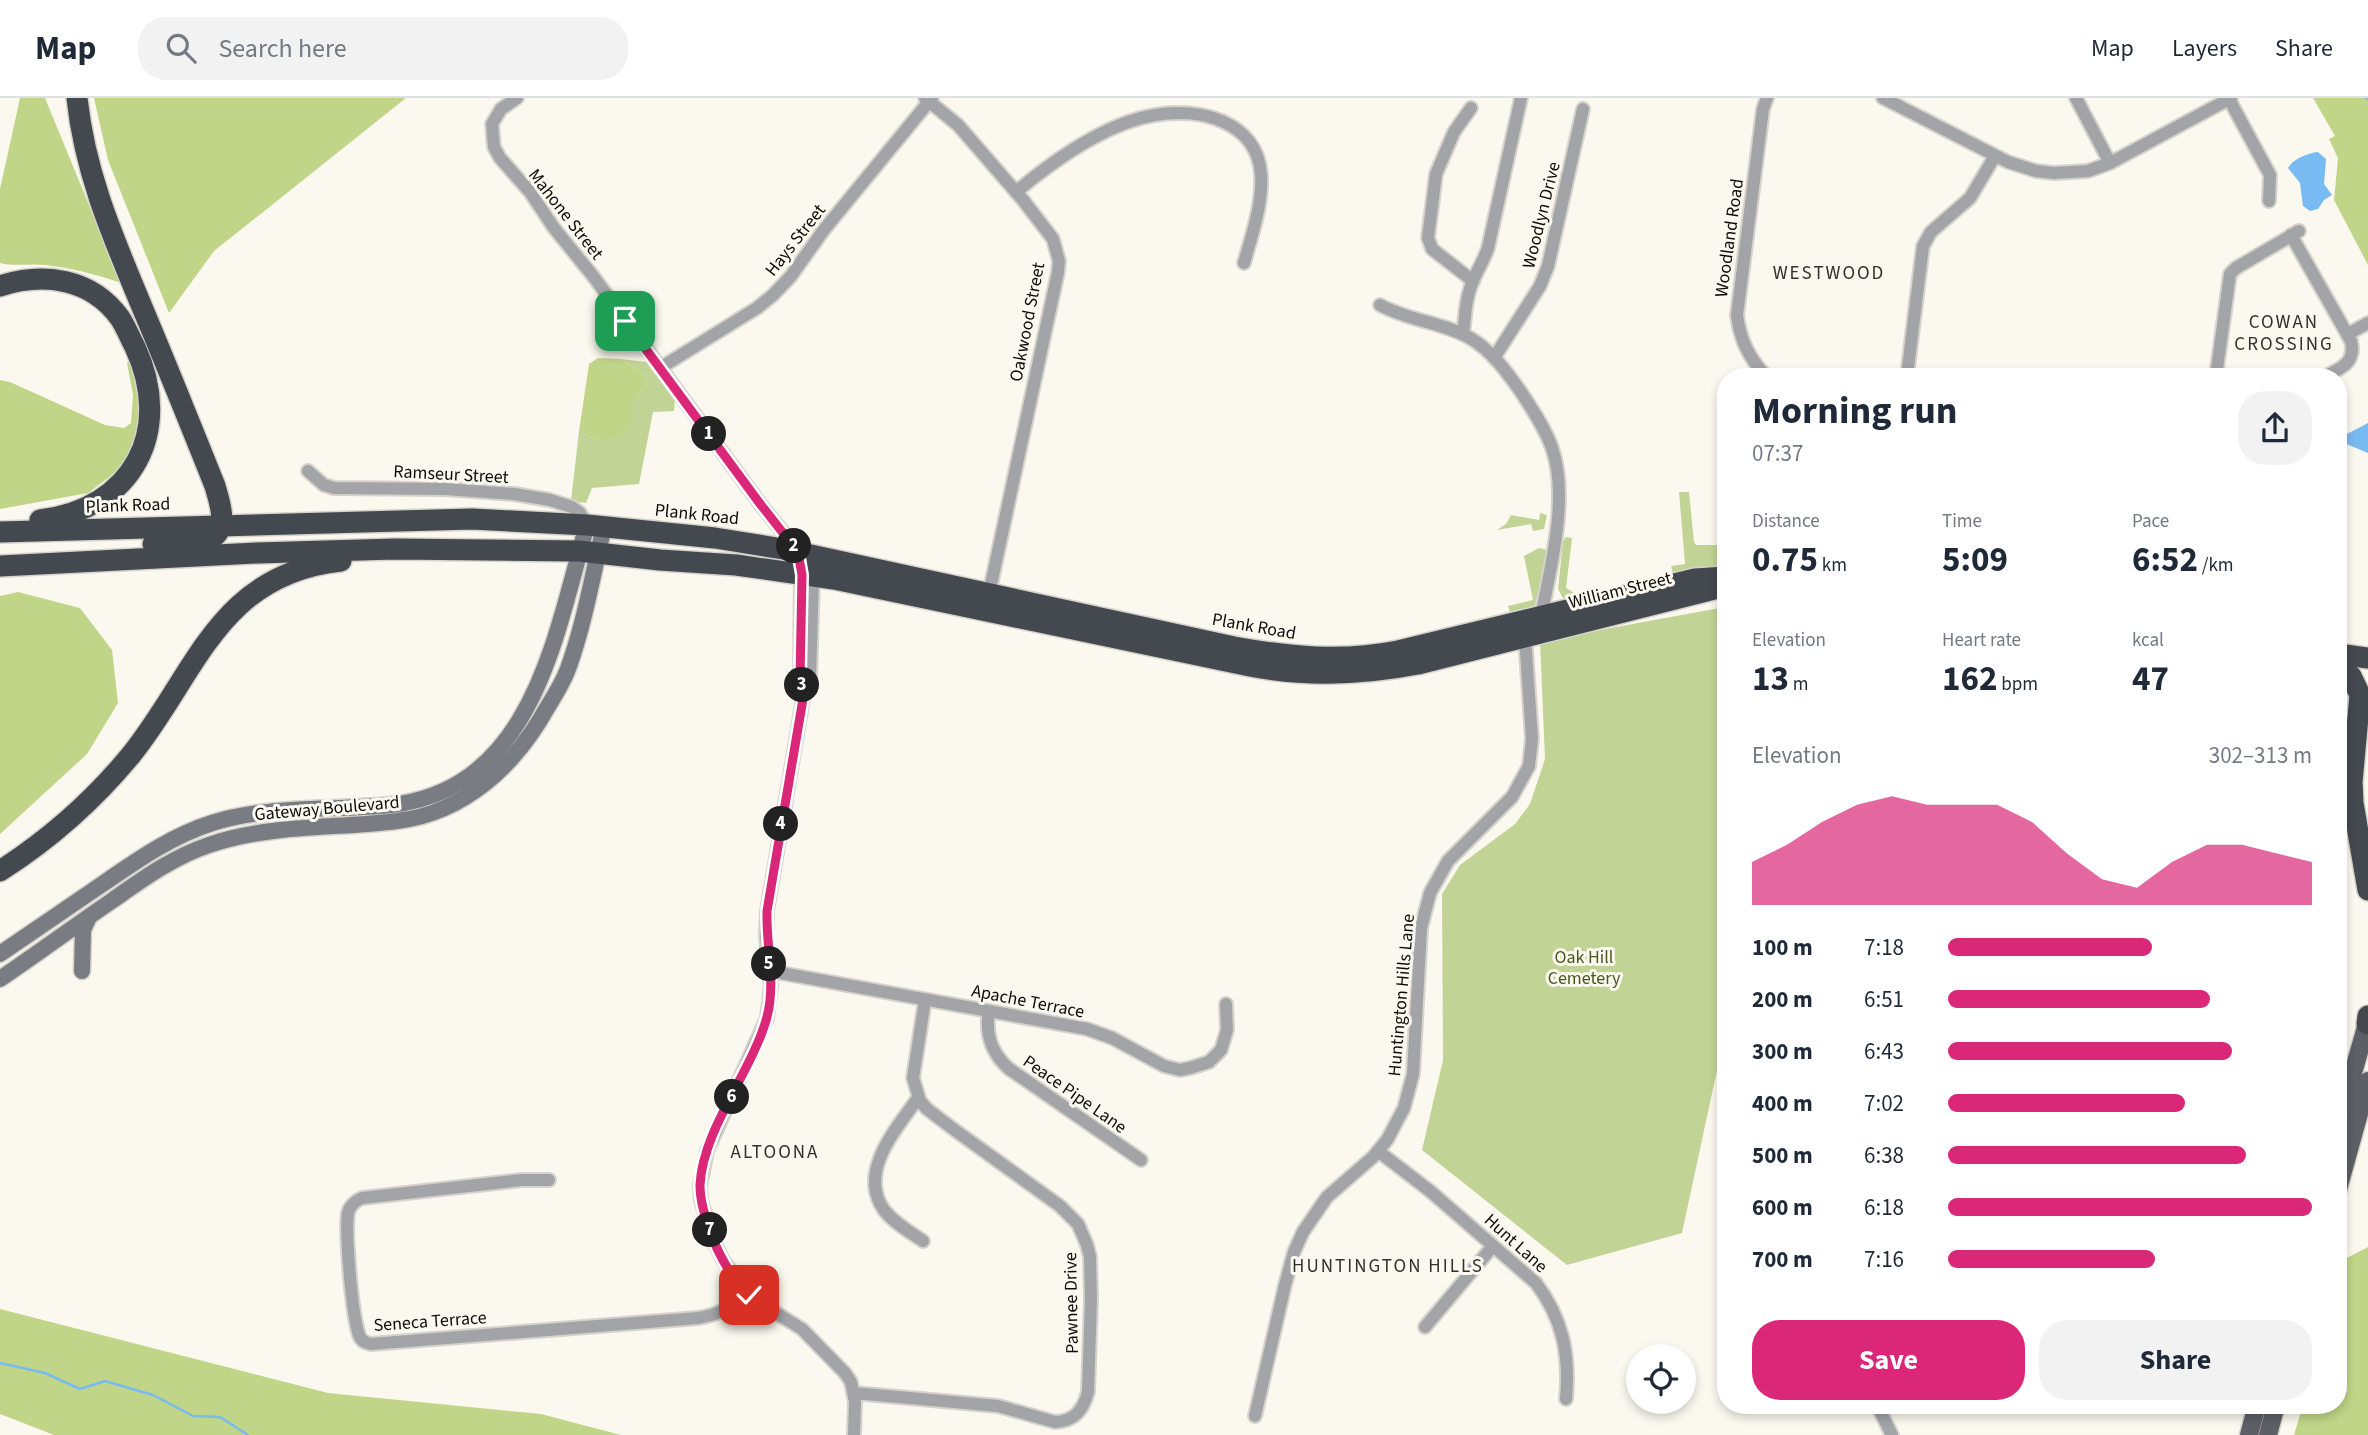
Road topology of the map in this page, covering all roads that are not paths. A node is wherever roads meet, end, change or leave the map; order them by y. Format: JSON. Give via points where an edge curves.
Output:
{"nodes":[{"id":1,"x":77,"y":98,"type":"edge"},
{"id":2,"x":517,"y":98,"type":"edge"},
{"id":3,"x":1521,"y":98,"type":"edge"},
{"id":4,"x":1767,"y":98,"type":"edge"},
{"id":5,"x":1883,"y":98,"type":"edge"},
{"id":6,"x":2076,"y":98,"type":"edge"},
{"id":7,"x":929,"y":99,"type":"edge"},
{"id":8,"x":2230,"y":99,"type":"edge"},
{"id":9,"x":1471,"y":108,"type":"dead end"},
{"id":10,"x":1583,"y":109,"type":"dead end"},
{"id":11,"x":1995,"y":156,"type":"junction"},
{"id":12,"x":2110,"y":163,"type":"junction"},
{"id":13,"x":1016,"y":192,"type":"junction"},
{"id":14,"x":2269,"y":201,"type":"dead end"},
{"id":15,"x":1244,"y":263,"type":"dead end"},
{"id":16,"x":1473,"y":281,"type":"junction"},
{"id":17,"x":0,"y":286,"type":"edge"},
{"id":18,"x":1380,"y":305,"type":"dead end"},
{"id":19,"x":2368,"y":323,"type":"edge"},
{"id":20,"x":1463,"y":334,"type":"junction"},
{"id":21,"x":2348,"y":334,"type":"junction"},
{"id":22,"x":1494,"y":358,"type":"junction"},
{"id":23,"x":660,"y":368,"type":"junction"},
{"id":24,"x":1760,"y":368,"type":"edge"},
{"id":25,"x":1908,"y":368,"type":"edge"},
{"id":26,"x":2217,"y":368,"type":"edge"},
{"id":27,"x":2340,"y":368,"type":"edge"},
{"id":28,"x":308,"y":471,"type":"dead end"},
{"id":29,"x":0,"y":524,"type":"edge"},
{"id":30,"x":222,"y":524,"type":"junction"},
{"id":31,"x":595,"y":526,"type":"junction"},
{"id":32,"x":0,"y":532,"type":"edge"},
{"id":33,"x":395,"y":549,"type":"junction"},
{"id":34,"x":588,"y":552,"type":"junction"},
{"id":35,"x":798,"y":552,"type":"junction"},
{"id":36,"x":0,"y":554,"type":"edge"},
{"id":37,"x":0,"y":566,"type":"edge"},
{"id":38,"x":807,"y":575,"type":"junction"},
{"id":39,"x":1717,"y":578,"type":"edge"},
{"id":40,"x":1717,"y":588,"type":"edge"},
{"id":41,"x":989,"y":594,"type":"junction"},
{"id":42,"x":1050,"y":607,"type":"junction"},
{"id":43,"x":1541,"y":616,"type":"junction"},
{"id":44,"x":1024,"y":618,"type":"junction"},
{"id":45,"x":1106,"y":619,"type":"junction"},
{"id":46,"x":1072,"y":628,"type":"junction"},
{"id":47,"x":1525,"y":637,"type":"junction"},
{"id":48,"x":2347,"y":655,"type":"edge"},
{"id":49,"x":2368,"y":658,"type":"edge"},
{"id":50,"x":2347,"y":673,"type":"edge"},
{"id":51,"x":2368,"y":731,"type":"edge"},
{"id":52,"x":2368,"y":830,"type":"edge"},
{"id":53,"x":0,"y":871,"type":"edge"},
{"id":54,"x":2368,"y":890,"type":"edge"},
{"id":55,"x":89,"y":917,"type":"junction"},
{"id":56,"x":0,"y":954,"type":"edge"},
{"id":57,"x":82,"y":971,"type":"dead end"},
{"id":58,"x":770,"y":971,"type":"junction"},
{"id":59,"x":0,"y":979,"type":"edge"},
{"id":60,"x":925,"y":1000,"type":"junction"},
{"id":61,"x":1226,"y":1004,"type":"dead end"},
{"id":62,"x":989,"y":1011,"type":"junction"},
{"id":63,"x":2367,"y":1020,"type":"edge"},
{"id":64,"x":2368,"y":1081,"type":"edge"},
{"id":65,"x":2347,"y":1093,"type":"edge"},
{"id":66,"x":918,"y":1098,"type":"junction"},
{"id":67,"x":1378,"y":1151,"type":"junction"},
{"id":68,"x":2347,"y":1157,"type":"edge"},
{"id":69,"x":1141,"y":1160,"type":"dead end"},
{"id":70,"x":549,"y":1180,"type":"dead end"},
{"id":71,"x":923,"y":1241,"type":"dead end"},
{"id":72,"x":1493,"y":1246,"type":"junction"},
{"id":73,"x":746,"y":1291,"type":"junction"},
{"id":74,"x":1425,"y":1327,"type":"dead end"},
{"id":75,"x":854,"y":1393,"type":"junction"},
{"id":76,"x":1566,"y":1399,"type":"dead end"},
{"id":77,"x":1882,"y":1414,"type":"edge"},
{"id":78,"x":2255,"y":1414,"type":"edge"},
{"id":79,"x":2274,"y":1414,"type":"edge"},
{"id":80,"x":1255,"y":1416,"type":"dead end"},
{"id":81,"x":854,"y":1435,"type":"edge"},
{"id":82,"x":1892,"y":1435,"type":"edge"},
{"id":83,"x":2249,"y":1435,"type":"edge"},
{"id":84,"x":2268,"y":1435,"type":"edge"}],
"edges":[{"from":1,"to":30,"type":"highway","via":[[93,185],[215,486]]},
{"from":2,"to":23,"type":"street","name":"Mahone Street","via":[[501,109],[492,124],[494,147]]},
{"from":3,"to":16,"type":"street","via":[[1488,248]]},
{"from":4,"to":24,"type":"street","name":"Woodland Road","via":[[1737,315],[1742,342]]},
{"from":5,"to":11,"type":"street"},
{"from":6,"to":12,"type":"street"},
{"from":7,"to":13,"type":"street","name":"Oakwood Street"},
{"from":7,"to":23,"type":"street","name":"Hays Street","via":[[773,295]]},
{"from":8,"to":12,"type":"street"},
{"from":8,"to":14,"type":"street","via":[[2270,175]]},
{"from":9,"to":16,"type":"street","via":[[1454,132],[1436,174],[1428,238],[1432,249]]},
{"from":10,"to":22,"type":"street","name":"Woodlyn Drive","via":[[1548,266]]},
{"from":11,"to":12,"type":"street","via":[[2054,173],[2088,171]]},
{"from":11,"to":25,"type":"street","via":[[1970,198],[1931,232],[1923,246]]},
{"from":13,"to":15,"type":"street","via":[[1065,155],[1133,121],[1155,115],[1216,118],[1235,126],[1259,160],[1261,188]]},
{"from":13,"to":41,"type":"street","name":"Oakwood Street","via":[[1052,239],[1059,261]]},
{"from":16,"to":20,"type":"street"},
{"from":17,"to":29,"type":"highway","via":[[21,279],[55,278],[83,287],[109,304],[122,320],[148,378],[151,410],[138,458],[109,495],[59,517]]},
{"from":18,"to":20,"type":"street"},
{"from":19,"to":21,"type":"street"},
{"from":20,"to":22,"type":"street"},
{"from":21,"to":26,"type":"street","via":[[2295,233],[2230,274]]},
{"from":21,"to":27,"type":"street","via":[[2354,351]]},
{"from":22,"to":43,"type":"street","via":[[1527,400],[1554,457],[1559,494],[1555,544]]},
{"from":23,"to":35,"type":"street","name":"Mahone Street"},
{"from":28,"to":31,"type":"street","name":"Ramseur Street","via":[[334,488],[473,490],[550,500],[572,507]]},
{"from":30,"to":31,"type":"highway","name":"Plank Road","via":[[441,519]]},
{"from":30,"to":32,"type":"highway","name":"Plank Road"},
{"from":30,"to":36,"type":"highway","via":[[211,540]]},
{"from":31,"to":34,"type":"street","name":"Gateway Boulevard"},
{"from":31,"to":35,"type":"highway","name":"Plank Road"},
{"from":33,"to":34,"type":"highway"},
{"from":33,"to":37,"type":"highway"},
{"from":33,"to":53,"type":"highway","via":[[303,569],[243,600],[208,640],[150,729],[110,778],[57,830]]},
{"from":34,"to":38,"type":"highway"},
{"from":34,"to":55,"type":"street","name":"Gateway Boulevard","via":[[576,645],[562,682],[520,751],[481,787],[417,818],[274,830],[214,843],[171,862]]},
{"from":34,"to":56,"type":"street","name":"Gateway Boulevard","via":[[531,701],[501,746],[471,774],[438,793],[399,804],[250,814],[193,830],[136,861]]},
{"from":35,"to":38,"type":"street","name":"Mahone Street"},
{"from":35,"to":41,"type":"highway","name":"Plank Road"},
{"from":38,"to":44,"type":"highway"},
{"from":38,"to":58,"type":"street","via":[[810,679],[769,896],[766,936]]},
{"from":39,"to":43,"type":"highway","name":"William Street"},
{"from":40,"to":47,"type":"highway","name":"William Street"},
{"from":41,"to":42,"type":"highway","name":"Plank Road"},
{"from":42,"to":44,"type":"highway"},
{"from":42,"to":45,"type":"highway","name":"Plank Road"},
{"from":43,"to":45,"type":"highway","name":"Plank Road","via":[[1390,653],[1321,658],[1264,653]]},
{"from":43,"to":47,"type":"street"},
{"from":44,"to":46,"type":"highway"},
{"from":45,"to":46,"type":"highway","via":[[1078,621]]},
{"from":46,"to":47,"type":"highway","via":[[1259,668],[1322,675],[1400,667]]},
{"from":47,"to":67,"type":"street","name":"Huntington Hills Lane","via":[[1532,739],[1529,766],[1512,797],[1448,861],[1430,893],[1420,928],[1412,1083],[1404,1108]]},
{"from":48,"to":49,"type":"highway"},
{"from":50,"to":54,"type":"highway","via":[[2360,695],[2353,803]]},
{"from":51,"to":52,"type":"highway","via":[[2362,794]]},
{"from":55,"to":57,"type":"street","via":[[83,930]]},
{"from":55,"to":59,"type":"street","name":"Gateway Boulevard"},
{"from":58,"to":60,"type":"street","name":"Apache Terrace"},
{"from":58,"to":73,"type":"street","via":[[767,1018],[707,1151],[700,1186],[713,1240]]},
{"from":60,"to":62,"type":"street","name":"Apache Terrace"},
{"from":60,"to":66,"type":"street","via":[[914,1070]]},
{"from":61,"to":62,"type":"street","name":"Apache Terrace","via":[[1227,1030],[1221,1050],[1209,1062],[1180,1070],[1094,1031]]},
{"from":62,"to":69,"type":"street","name":"Peace Pipe Lane","via":[[990,1042],[1008,1068]]},
{"from":63,"to":65,"type":"main road"},
{"from":64,"to":68,"type":"main road"},
{"from":66,"to":71,"type":"street","via":[[884,1150],[876,1184],[885,1211]]},
{"from":66,"to":75,"type":"street","name":"Pawnee Drive","via":[[1060,1206],[1083,1233],[1090,1257],[1088,1392],[1084,1406],[1062,1422],[998,1406]]},
{"from":67,"to":72,"type":"street","name":"Hunt Lane"},
{"from":67,"to":80,"type":"street","name":"Huntington Hills Lane","via":[[1327,1197],[1303,1232],[1284,1285]]},
{"from":70,"to":73,"type":"street","name":"Seneca Terrace","via":[[356,1200],[348,1212],[348,1234],[353,1306],[362,1340],[371,1344],[698,1318],[722,1312]]},
{"from":72,"to":74,"type":"street"},
{"from":72,"to":76,"type":"street","name":"Hunt Lane","via":[[1536,1283],[1556,1313],[1566,1349]]},
{"from":73,"to":75,"type":"street","via":[[802,1329],[845,1373]]},
{"from":75,"to":81,"type":"street"},
{"from":77,"to":82,"type":"street"},
{"from":78,"to":83,"type":"main road"},
{"from":79,"to":84,"type":"main road"}]}
